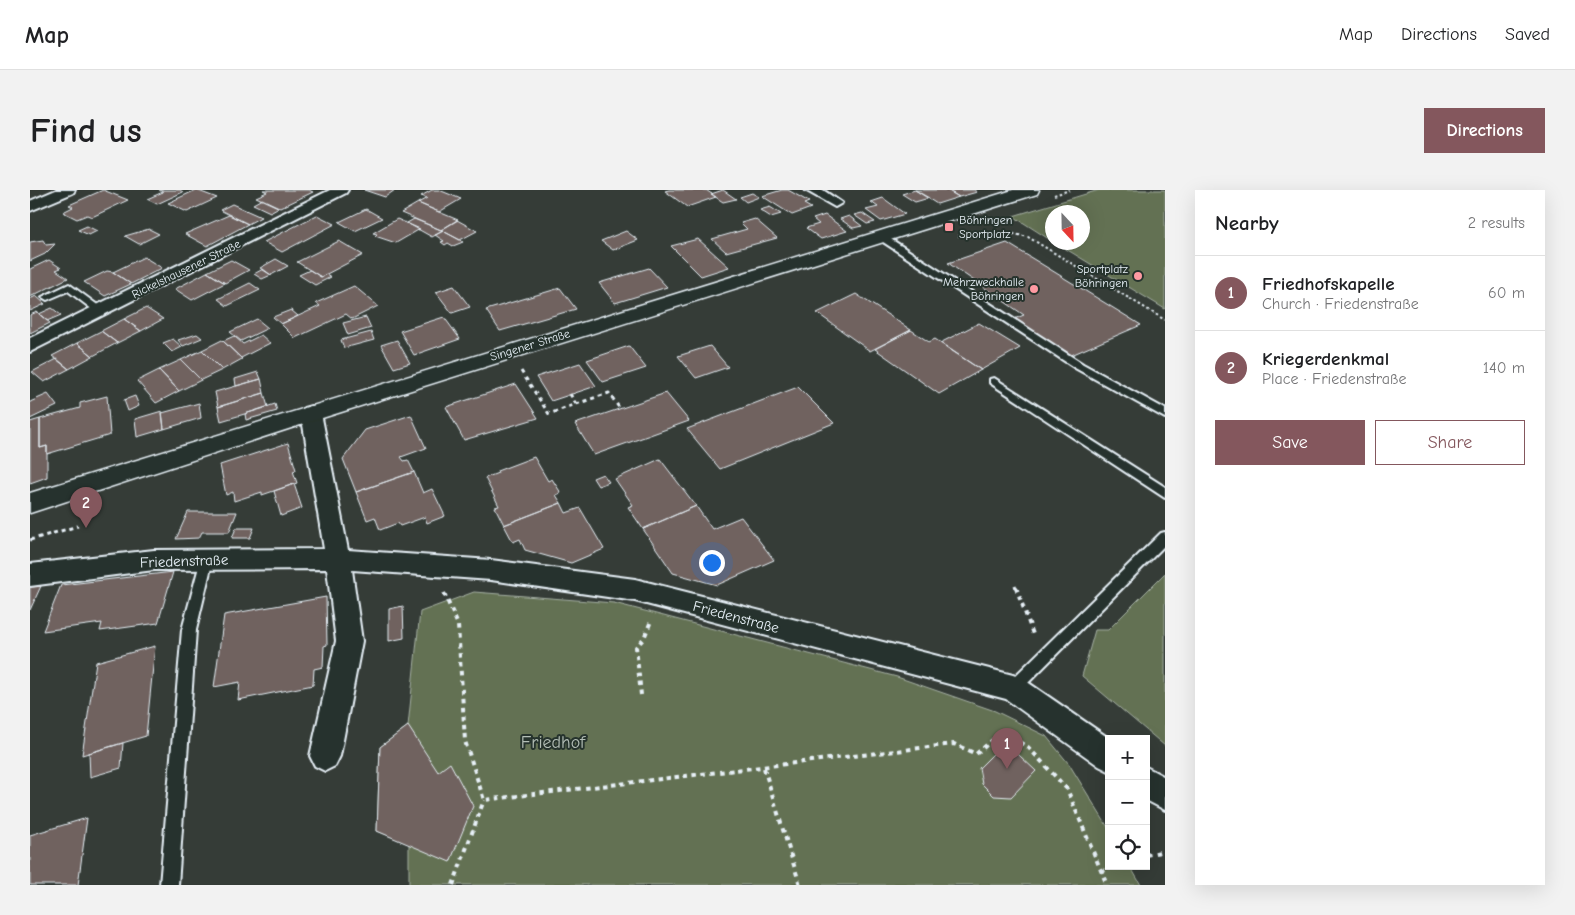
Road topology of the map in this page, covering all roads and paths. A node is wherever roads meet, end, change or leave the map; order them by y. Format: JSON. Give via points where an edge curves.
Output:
{"nodes":[{"id":1,"x":68,"y":190,"type":"edge"},
{"id":2,"x":341,"y":190,"type":"edge"},
{"id":3,"x":812,"y":190,"type":"edge"},
{"id":4,"x":1020,"y":191,"type":"edge"},
{"id":5,"x":835,"y":203,"type":"dead end"},
{"id":6,"x":30,"y":206,"type":"edge"},
{"id":7,"x":952,"y":235,"type":"dead end"},
{"id":8,"x":880,"y":236,"type":"junction"},
{"id":9,"x":47,"y":297,"type":"dead end"},
{"id":10,"x":100,"y":311,"type":"junction"},
{"id":11,"x":1165,"y":320,"type":"edge"},
{"id":12,"x":30,"y":346,"type":"edge"},
{"id":13,"x":509,"y":351,"type":"junction"},
{"id":14,"x":994,"y":381,"type":"dead end"},
{"id":15,"x":570,"y":394,"type":"dead end"},
{"id":16,"x":576,"y":404,"type":"junction"},
{"id":17,"x":620,"y":408,"type":"dead end"},
{"id":18,"x":311,"y":413,"type":"junction"},
{"id":19,"x":1165,"y":414,"type":"edge"},
{"id":20,"x":1165,"y":493,"type":"edge"},
{"id":21,"x":30,"y":503,"type":"edge"},
{"id":22,"x":78,"y":526,"type":"dead end"},
{"id":23,"x":1165,"y":537,"type":"edge"},
{"id":24,"x":30,"y":540,"type":"edge"},
{"id":25,"x":208,"y":559,"type":"junction"},
{"id":26,"x":338,"y":559,"type":"junction"},
{"id":27,"x":438,"y":566,"type":"junction"},
{"id":28,"x":30,"y":575,"type":"edge"},
{"id":29,"x":1015,"y":585,"type":"dead end"},
{"id":30,"x":654,"y":614,"type":"dead end"},
{"id":31,"x":1041,"y":659,"type":"junction"},
{"id":32,"x":1013,"y":688,"type":"junction"},
{"id":33,"x":641,"y":695,"type":"dead end"},
{"id":34,"x":1105,"y":753,"type":"edge"},
{"id":35,"x":325,"y":756,"type":"dead end"},
{"id":36,"x":764,"y":768,"type":"junction"},
{"id":37,"x":1150,"y":785,"type":"edge"},
{"id":38,"x":1165,"y":796,"type":"edge"},
{"id":39,"x":484,"y":800,"type":"junction"},
{"id":40,"x":1165,"y":851,"type":"edge"},
{"id":41,"x":1150,"y":854,"type":"edge"},
{"id":42,"x":1105,"y":870,"type":"edge"},
{"id":43,"x":1101,"y":872,"type":"junction"},
{"id":44,"x":169,"y":885,"type":"edge"},
{"id":45,"x":453,"y":885,"type":"edge"},
{"id":46,"x":800,"y":885,"type":"edge"},
{"id":47,"x":1107,"y":885,"type":"edge"}],
"edges":[{"from":1,"to":6,"type":"street"},
{"from":2,"to":10,"type":"street","name":"Rickelshausener Straße"},
{"from":3,"to":5,"type":"street"},
{"from":4,"to":8,"type":"street","name":"Singener Straße"},
{"from":7,"to":11,"type":"path","via":[[971,238],[1018,234],[1039,242]]},
{"from":8,"to":13,"type":"street","name":"Singener Straße"},
{"from":8,"to":19,"type":"lane","via":[[1079,366]]},
{"from":9,"to":10,"type":"lane","via":[[68,287]]},
{"from":10,"to":12,"type":"street","name":"Rickelshausener Straße"},
{"from":13,"to":16,"type":"path","via":[[549,414]]},
{"from":13,"to":18,"type":"street","name":"Singener Straße"},
{"from":14,"to":20,"type":"lane"},
{"from":15,"to":16,"type":"path"},
{"from":16,"to":17,"type":"path","via":[[609,393]]},
{"from":18,"to":21,"type":"street","name":"Singener Straße"},
{"from":18,"to":26,"type":"street"},
{"from":22,"to":24,"type":"path"},
{"from":23,"to":31,"type":"lane"},
{"from":25,"to":26,"type":"street","name":"Friedenstraße"},
{"from":25,"to":28,"type":"street","name":"Friedenstraße","via":[[154,560]]},
{"from":25,"to":44,"type":"lane","via":[[190,630]]},
{"from":26,"to":27,"type":"street","name":"Friedenstraße"},
{"from":26,"to":35,"type":"street","via":[[349,641]]},
{"from":27,"to":32,"type":"street","name":"Friedenstraße","via":[[635,590]]},
{"from":27,"to":39,"type":"path","via":[[446,602],[458,625],[465,741]]},
{"from":29,"to":31,"type":"path"},
{"from":30,"to":33,"type":"path","via":[[644,638],[636,647]]},
{"from":31,"to":32,"type":"lane"},
{"from":32,"to":34,"type":"street","name":"Friedenstraße"},
{"from":36,"to":39,"type":"path"},
{"from":36,"to":43,"type":"path","via":[[954,744],[976,754],[1002,732],[1028,747],[1067,789]]},
{"from":36,"to":46,"type":"path"},
{"from":37,"to":38,"type":"street"},
{"from":39,"to":45,"type":"path"},
{"from":40,"to":41,"type":"path"},
{"from":42,"to":43,"type":"path"},
{"from":43,"to":47,"type":"path"}]}
